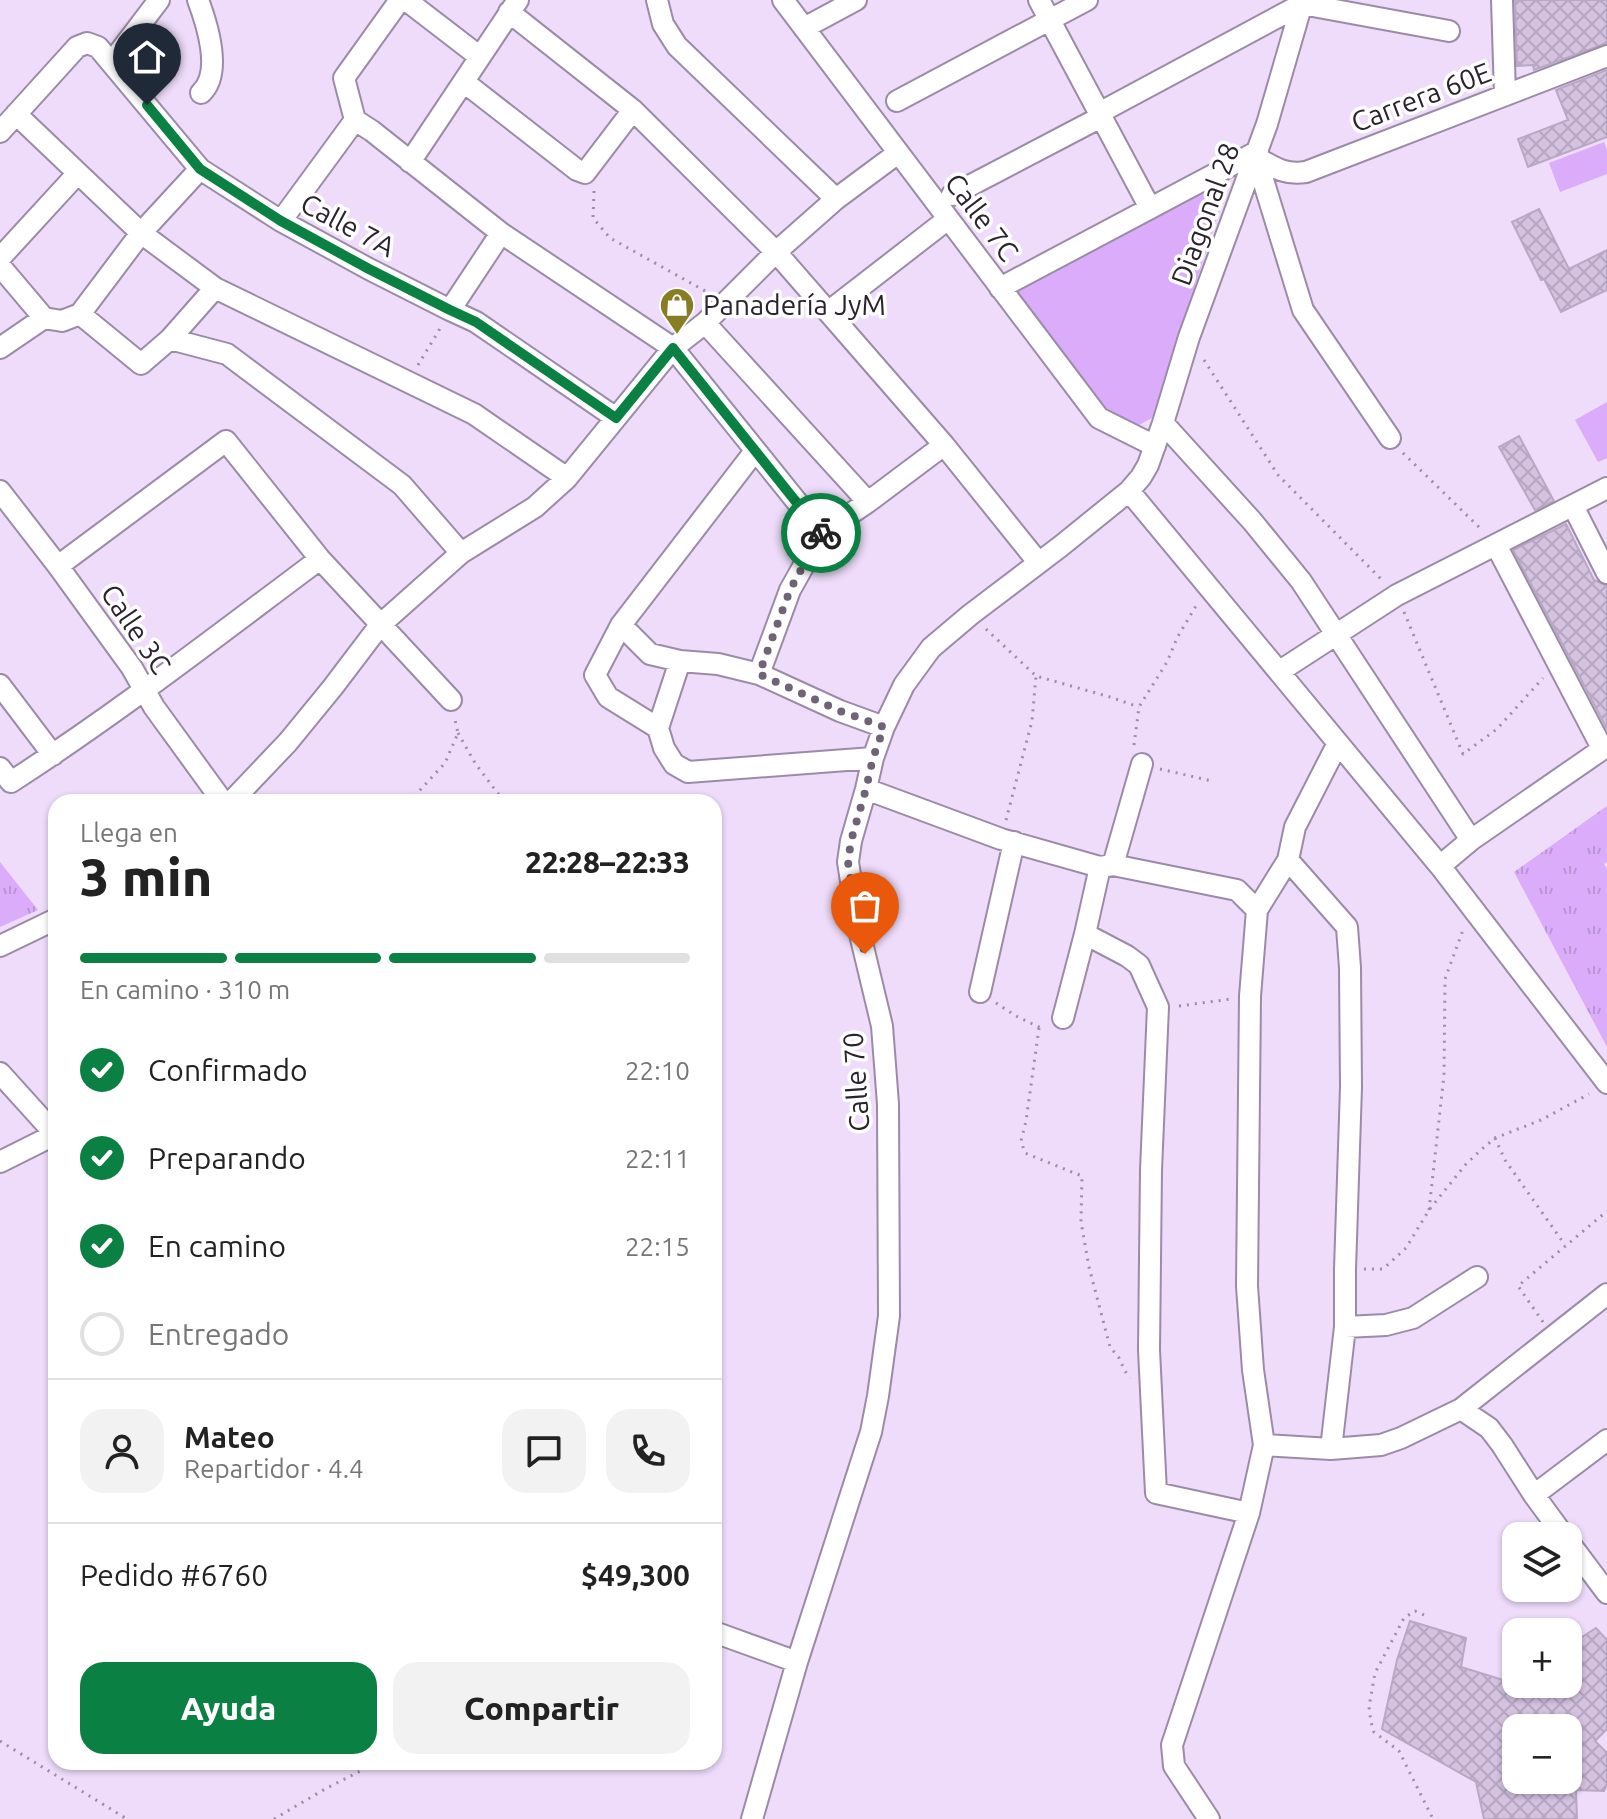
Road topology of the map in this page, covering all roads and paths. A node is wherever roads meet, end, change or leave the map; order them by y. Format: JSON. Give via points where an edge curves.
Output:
{"nodes":[{"id":1,"x":159,"y":0,"type":"edge"},
{"id":2,"x":198,"y":0,"type":"edge"},
{"id":3,"x":400,"y":0,"type":"edge"},
{"id":4,"x":406,"y":0,"type":"edge"},
{"id":5,"x":657,"y":0,"type":"edge"},
{"id":6,"x":783,"y":0,"type":"edge"},
{"id":7,"x":856,"y":0,"type":"edge"},
{"id":8,"x":1039,"y":0,"type":"edge"},
{"id":9,"x":1087,"y":0,"type":"edge"},
{"id":10,"x":1502,"y":0,"type":"edge"},
{"id":11,"x":1302,"y":2,"type":"edge"},
{"id":12,"x":514,"y":6,"type":"edge"},
{"id":13,"x":1049,"y":20,"type":"junction"},
{"id":14,"x":804,"y":28,"type":"junction"},
{"id":15,"x":1449,"y":31,"type":"dead end"},
{"id":16,"x":1607,"y":56,"type":"edge"},
{"id":17,"x":480,"y":57,"type":"junction"},
{"id":18,"x":112,"y":62,"type":"junction"},
{"id":19,"x":464,"y":82,"type":"junction"},
{"id":20,"x":201,"y":93,"type":"dead end"},
{"id":21,"x":1505,"y":94,"type":"junction"},
{"id":22,"x":897,"y":101,"type":"dead end"},
{"id":23,"x":633,"y":110,"type":"junction"},
{"id":24,"x":16,"y":114,"type":"junction"},
{"id":25,"x":1100,"y":115,"type":"junction"},
{"id":26,"x":355,"y":120,"type":"junction"},
{"id":27,"x":0,"y":132,"type":"edge"},
{"id":28,"x":898,"y":153,"type":"junction"},
{"id":29,"x":1257,"y":154,"type":"junction"},
{"id":30,"x":410,"y":162,"type":"junction"},
{"id":31,"x":200,"y":169,"type":"junction"},
{"id":32,"x":78,"y":173,"type":"junction"},
{"id":33,"x":585,"y":173,"type":"junction"},
{"id":34,"x":952,"y":195,"type":"dead end"},
{"id":35,"x":836,"y":199,"type":"junction"},
{"id":36,"x":1150,"y":208,"type":"junction"},
{"id":37,"x":948,"y":219,"type":"junction"},
{"id":38,"x":281,"y":221,"type":"junction"},
{"id":39,"x":141,"y":233,"type":"junction"},
{"id":40,"x":501,"y":233,"type":"junction"},
{"id":41,"x":776,"y":252,"type":"junction"},
{"id":42,"x":0,"y":258,"type":"edge"},
{"id":43,"x":0,"y":266,"type":"edge"},
{"id":44,"x":215,"y":288,"type":"junction"},
{"id":45,"x":1000,"y":288,"type":"junction"},
{"id":46,"x":725,"y":302,"type":"junction"},
{"id":47,"x":450,"y":310,"type":"junction"},
{"id":48,"x":828,"y":312,"type":"junction"},
{"id":49,"x":80,"y":314,"type":"junction"},
{"id":50,"x":44,"y":318,"type":"junction"},
{"id":51,"x":705,"y":323,"type":"junction"},
{"id":52,"x":1189,"y":337,"type":"junction"},
{"id":53,"x":170,"y":339,"type":"junction"},
{"id":54,"x":0,"y":348,"type":"edge"},
{"id":55,"x":673,"y":348,"type":"junction"},
{"id":56,"x":408,"y":382,"type":"junction"},
{"id":57,"x":616,"y":418,"type":"junction"},
{"id":58,"x":1163,"y":423,"type":"junction"},
{"id":59,"x":1390,"y":438,"type":"joint"},
{"id":60,"x":944,"y":445,"type":"junction"},
{"id":61,"x":1155,"y":446,"type":"junction"},
{"id":62,"x":755,"y":451,"type":"junction"},
{"id":63,"x":567,"y":478,"type":"junction"},
{"id":64,"x":1607,"y":488,"type":"edge"},
{"id":65,"x":0,"y":491,"type":"edge"},
{"id":66,"x":1129,"y":491,"type":"junction"},
{"id":67,"x":868,"y":502,"type":"junction"},
{"id":68,"x":1573,"y":506,"type":"junction"},
{"id":69,"x":822,"y":533,"type":"junction"},
{"id":70,"x":1496,"y":545,"type":"junction"},
{"id":71,"x":461,"y":553,"type":"junction"},
{"id":72,"x":320,"y":559,"type":"junction"},
{"id":73,"x":1038,"y":562,"type":"junction"},
{"id":74,"x":58,"y":566,"type":"junction"},
{"id":75,"x":1607,"y":573,"type":"edge"},
{"id":76,"x":1207,"y":587,"type":"junction"},
{"id":77,"x":1397,"y":595,"type":"junction"},
{"id":78,"x":970,"y":615,"type":"junction"},
{"id":79,"x":380,"y":625,"type":"junction"},
{"id":80,"x":621,"y":625,"type":"junction"},
{"id":81,"x":1336,"y":634,"type":"junction"},
{"id":82,"x":680,"y":661,"type":"junction"},
{"id":83,"x":1556,"y":663,"type":"junction"},
{"id":84,"x":1280,"y":671,"type":"junction"},
{"id":85,"x":759,"y":674,"type":"junction"},
{"id":86,"x":1036,"y":676,"type":"junction"},
{"id":87,"x":0,"y":685,"type":"edge"},
{"id":88,"x":145,"y":690,"type":"junction"},
{"id":89,"x":451,"y":700,"type":"joint"},
{"id":90,"x":1139,"y":707,"type":"junction"},
{"id":91,"x":884,"y":727,"type":"junction"},
{"id":92,"x":658,"y":728,"type":"junction"},
{"id":93,"x":458,"y":733,"type":"junction"},
{"id":94,"x":1338,"y":743,"type":"junction"},
{"id":95,"x":1604,"y":747,"type":"edge"},
{"id":96,"x":53,"y":755,"type":"junction"},
{"id":97,"x":873,"y":758,"type":"junction"},
{"id":98,"x":1142,"y":764,"type":"junction"},
{"id":99,"x":0,"y":768,"type":"edge"},
{"id":100,"x":1212,"y":781,"type":"dead end"},
{"id":101,"x":866,"y":789,"type":"junction"},
{"id":102,"x":217,"y":794,"type":"edge"},
{"id":103,"x":239,"y":794,"type":"edge"},
{"id":104,"x":418,"y":794,"type":"edge"},
{"id":105,"x":498,"y":794,"type":"edge"},
{"id":106,"x":1008,"y":840,"type":"junction"},
{"id":107,"x":1471,"y":840,"type":"junction"},
{"id":108,"x":1288,"y":860,"type":"junction"},
{"id":109,"x":1107,"y":866,"type":"junction"},
{"id":110,"x":1440,"y":866,"type":"junction"},
{"id":111,"x":1473,"y":908,"type":"junction"},
{"id":112,"x":1257,"y":910,"type":"junction"},
{"id":113,"x":48,"y":923,"type":"edge"},
{"id":114,"x":1085,"y":934,"type":"junction"},
{"id":115,"x":0,"y":946,"type":"edge"},
{"id":116,"x":980,"y":992,"type":"joint"},
{"id":117,"x":1250,"y":996,"type":"junction"},
{"id":118,"x":1158,"y":1007,"type":"junction"},
{"id":119,"x":1063,"y":1018,"type":"joint"},
{"id":120,"x":1039,"y":1028,"type":"junction"},
{"id":121,"x":0,"y":1073,"type":"edge"},
{"id":122,"x":1600,"y":1088,"type":"edge"},
{"id":123,"x":48,"y":1126,"type":"edge"},
{"id":124,"x":1495,"y":1138,"type":"junction"},
{"id":125,"x":48,"y":1139,"type":"edge"},
{"id":126,"x":0,"y":1162,"type":"edge"},
{"id":127,"x":1429,"y":1210,"type":"junction"},
{"id":128,"x":1607,"y":1211,"type":"edge"},
{"id":129,"x":1565,"y":1245,"type":"junction"},
{"id":130,"x":1345,"y":1269,"type":"junction"},
{"id":131,"x":1477,"y":1277,"type":"dead end"},
{"id":132,"x":1607,"y":1294,"type":"edge"},
{"id":133,"x":1345,"y":1327,"type":"junction"},
{"id":134,"x":1553,"y":1336,"type":"junction"},
{"id":135,"x":1150,"y":1377,"type":"junction"},
{"id":136,"x":1461,"y":1409,"type":"junction"},
{"id":137,"x":1607,"y":1440,"type":"edge"},
{"id":138,"x":1264,"y":1445,"type":"junction"},
{"id":139,"x":1331,"y":1449,"type":"junction"},
{"id":140,"x":1534,"y":1495,"type":"junction"},
{"id":141,"x":1249,"y":1513,"type":"junction"},
{"id":142,"x":1554,"y":1522,"type":"edge"},
{"id":143,"x":1582,"y":1559,"type":"edge"},
{"id":144,"x":1607,"y":1593,"type":"edge"},
{"id":145,"x":1424,"y":1615,"type":"dead end"},
{"id":146,"x":722,"y":1635,"type":"edge"},
{"id":147,"x":797,"y":1662,"type":"junction"},
{"id":148,"x":0,"y":1741,"type":"edge"},
{"id":149,"x":362,"y":1770,"type":"edge"},
{"id":150,"x":127,"y":1819,"type":"edge"},
{"id":151,"x":274,"y":1819,"type":"edge"},
{"id":152,"x":752,"y":1819,"type":"edge"},
{"id":153,"x":1209,"y":1819,"type":"edge"},
{"id":154,"x":1433,"y":1819,"type":"edge"}],
"edges":[{"from":1,"to":18,"type":"street"},
{"from":2,"to":20,"type":"street","via":[[209,30],[212,73]]},
{"from":3,"to":26,"type":"street","via":[[344,78]]},
{"from":4,"to":17,"type":"street"},
{"from":5,"to":35,"type":"street","via":[[663,24],[677,46]]},
{"from":6,"to":14,"type":"street","name":"Calle 7C"},
{"from":7,"to":14,"type":"street"},
{"from":8,"to":13,"type":"street"},
{"from":9,"to":13,"type":"street"},
{"from":10,"to":21,"type":"street"},
{"from":11,"to":15,"type":"street"},
{"from":11,"to":25,"type":"street"},
{"from":11,"to":29,"type":"street","name":"Diagonal 28"},
{"from":12,"to":17,"type":"street"},
{"from":12,"to":23,"type":"street"},
{"from":13,"to":22,"type":"street"},
{"from":13,"to":25,"type":"street"},
{"from":14,"to":28,"type":"street","name":"Calle 7C"},
{"from":16,"to":21,"type":"street","name":"Carrera 60E"},
{"from":17,"to":19,"type":"street"},
{"from":18,"to":24,"type":"street","name":"Calle 7A","via":[[98,47],[77,47]]},
{"from":18,"to":31,"type":"street","name":"Calle 7A"},
{"from":19,"to":30,"type":"street"},
{"from":19,"to":33,"type":"street"},
{"from":21,"to":29,"type":"street","name":"Carrera 60E","via":[[1306,172],[1277,170]]},
{"from":23,"to":33,"type":"street"},
{"from":23,"to":41,"type":"street"},
{"from":24,"to":27,"type":"street"},
{"from":24,"to":32,"type":"street"},
{"from":25,"to":34,"type":"street"},
{"from":25,"to":36,"type":"street"},
{"from":26,"to":30,"type":"street"},
{"from":26,"to":38,"type":"street"},
{"from":28,"to":35,"type":"street"},
{"from":28,"to":37,"type":"street","name":"Calle 7C"},
{"from":29,"to":36,"type":"street"},
{"from":29,"to":52,"type":"street","name":"Diagonal 28"},
{"from":29,"to":59,"type":"street","via":[[1303,310]]},
{"from":30,"to":40,"type":"street"},
{"from":31,"to":38,"type":"street","name":"Calle 7A"},
{"from":31,"to":39,"type":"street"},
{"from":32,"to":39,"type":"street"},
{"from":32,"to":42,"type":"street"},
{"from":33,"to":46,"type":"path","via":[[594,189],[593,218],[610,238]]},
{"from":35,"to":41,"type":"street"},
{"from":36,"to":45,"type":"street"},
{"from":37,"to":45,"type":"street","name":"Calle 7C"},
{"from":37,"to":48,"type":"street"},
{"from":38,"to":47,"type":"street","name":"Calle 7A"},
{"from":39,"to":44,"type":"street"},
{"from":39,"to":49,"type":"street"},
{"from":40,"to":47,"type":"street"},
{"from":40,"to":55,"type":"street"},
{"from":41,"to":46,"type":"street"},
{"from":41,"to":48,"type":"street"},
{"from":43,"to":50,"type":"street"},
{"from":44,"to":53,"type":"street"},
{"from":44,"to":56,"type":"street"},
{"from":45,"to":61,"type":"street","name":"Calle 7C","via":[[1099,418]]},
{"from":46,"to":51,"type":"street"},
{"from":47,"to":56,"type":"path"},
{"from":47,"to":57,"type":"street","name":"Calle 7A","via":[[476,322]]},
{"from":48,"to":60,"type":"street"},
{"from":49,"to":50,"type":"street","via":[[62,321]]},
{"from":49,"to":53,"type":"street","via":[[141,364]]},
{"from":50,"to":54,"type":"street"},
{"from":51,"to":55,"type":"street"},
{"from":51,"to":67,"type":"street"},
{"from":52,"to":58,"type":"street","name":"Diagonal 28"},
{"from":52,"to":77,"type":"path","via":[[1278,475]]},
{"from":53,"to":71,"type":"street","via":[[227,354],[402,485]]},
{"from":55,"to":57,"type":"street"},
{"from":55,"to":62,"type":"street"},
{"from":56,"to":63,"type":"street","via":[[474,414]]},
{"from":57,"to":63,"type":"street"},
{"from":58,"to":61,"type":"street","name":"Diagonal 28"},
{"from":58,"to":81,"type":"street","via":[[1272,545]]},
{"from":59,"to":70,"type":"path"},
{"from":60,"to":67,"type":"street"},
{"from":60,"to":73,"type":"street"},
{"from":61,"to":66,"type":"street","name":"Calle 70"},
{"from":62,"to":69,"type":"street"},
{"from":62,"to":80,"type":"street"},
{"from":63,"to":71,"type":"street","via":[[535,507]]},
{"from":64,"to":68,"type":"street"},
{"from":65,"to":74,"type":"street","name":"Calle 3C"},
{"from":66,"to":73,"type":"street","name":"Calle 70"},
{"from":66,"to":76,"type":"street"},
{"from":67,"to":69,"type":"street"},
{"from":68,"to":70,"type":"street"},
{"from":68,"to":75,"type":"street"},
{"from":69,"to":85,"type":"street","via":[[790,590]]},
{"from":70,"to":77,"type":"street"},
{"from":70,"to":83,"type":"street"},
{"from":71,"to":79,"type":"street"},
{"from":72,"to":74,"type":"street","via":[[226,441]]},
{"from":72,"to":79,"type":"street"},
{"from":72,"to":88,"type":"street"},
{"from":73,"to":78,"type":"street","name":"Calle 70"},
{"from":74,"to":88,"type":"street","name":"Calle 3C"},
{"from":76,"to":84,"type":"street"},
{"from":76,"to":90,"type":"path"},
{"from":77,"to":81,"type":"street"},
{"from":77,"to":83,"type":"path","via":[[1463,754],[1497,729]]},
{"from":78,"to":86,"type":"path"},
{"from":78,"to":91,"type":"street","name":"Calle 70","via":[[920,662]]},
{"from":79,"to":89,"type":"street"},
{"from":79,"to":103,"type":"street","via":[[288,742]]},
{"from":80,"to":82,"type":"street","via":[[650,654]]},
{"from":80,"to":92,"type":"street","via":[[595,675],[608,697]]},
{"from":81,"to":84,"type":"street"},
{"from":81,"to":107,"type":"street"},
{"from":82,"to":85,"type":"street"},
{"from":82,"to":92,"type":"street"},
{"from":83,"to":95,"type":"street"},
{"from":84,"to":94,"type":"street"},
{"from":85,"to":91,"type":"street"},
{"from":86,"to":90,"type":"path"},
{"from":86,"to":106,"type":"path"},
{"from":87,"to":96,"type":"street"},
{"from":88,"to":96,"type":"street"},
{"from":88,"to":102,"type":"street","name":"Calle 3C"},
{"from":89,"to":93,"type":"path"},
{"from":90,"to":98,"type":"path","via":[[1134,743]]},
{"from":91,"to":97,"type":"street","name":"Calle 70"},
{"from":92,"to":97,"type":"street","via":[[674,764],[688,772]]},
{"from":93,"to":104,"type":"path","via":[[445,763]]},
{"from":93,"to":105,"type":"path"},
{"from":94,"to":108,"type":"street","via":[[1295,827]]},
{"from":94,"to":110,"type":"street"},
{"from":95,"to":107,"type":"street"},
{"from":96,"to":99,"type":"street","via":[[11,782]]},
{"from":97,"to":101,"type":"street","name":"Calle 70"},
{"from":98,"to":100,"type":"path"},
{"from":98,"to":109,"type":"street"},
{"from":101,"to":106,"type":"street"},
{"from":101,"to":147,"type":"street","name":"Calle 70","via":[[848,862],[882,1026],[888,1104],[889,1316],[871,1432]]},
{"from":106,"to":109,"type":"street"},
{"from":106,"to":116,"type":"street"},
{"from":107,"to":110,"type":"street"},
{"from":108,"to":112,"type":"street"},
{"from":108,"to":130,"type":"street","via":[[1347,927],[1351,1087]]},
{"from":109,"to":112,"type":"street","via":[[1237,890]]},
{"from":109,"to":114,"type":"street"},
{"from":110,"to":111,"type":"street"},
{"from":111,"to":122,"type":"street"},
{"from":111,"to":127,"type":"path","via":[[1445,979],[1444,1075]]},
{"from":112,"to":117,"type":"street"},
{"from":113,"to":115,"type":"street"},
{"from":114,"to":118,"type":"street","via":[[1139,965]]},
{"from":114,"to":119,"type":"street"},
{"from":116,"to":120,"type":"path"},
{"from":117,"to":118,"type":"path"},
{"from":117,"to":138,"type":"street","via":[[1247,1286]]},
{"from":118,"to":135,"type":"street"},
{"from":119,"to":120,"type":"path"},
{"from":120,"to":135,"type":"path","via":[[1021,1141],[1025,1153],[1082,1176],[1081,1222],[1110,1347],[1129,1377]]},
{"from":121,"to":123,"type":"street"},
{"from":122,"to":124,"type":"path"},
{"from":124,"to":127,"type":"path"},
{"from":124,"to":129,"type":"path"},
{"from":125,"to":126,"type":"street"},
{"from":127,"to":130,"type":"path","via":[[1406,1248],[1383,1269]]},
{"from":128,"to":129,"type":"path"},
{"from":129,"to":134,"type":"path","via":[[1518,1286]]},
{"from":130,"to":133,"type":"street"},
{"from":131,"to":133,"type":"street","via":[[1413,1318]]},
{"from":132,"to":134,"type":"street"},
{"from":133,"to":139,"type":"street"},
{"from":134,"to":136,"type":"street"},
{"from":135,"to":141,"type":"street","via":[[1156,1493]]},
{"from":136,"to":139,"type":"street","via":[[1381,1445]]},
{"from":136,"to":140,"type":"street","via":[[1489,1428]]},
{"from":137,"to":140,"type":"street"},
{"from":138,"to":139,"type":"street"},
{"from":138,"to":141,"type":"street"},
{"from":140,"to":142,"type":"street"},
{"from":141,"to":153,"type":"street","via":[[1172,1745],[1174,1766]]},
{"from":143,"to":144,"type":"street"},
{"from":145,"to":154,"type":"path","via":[[1415,1611],[1404,1618],[1375,1673],[1369,1707],[1374,1732],[1399,1751]]},
{"from":146,"to":147,"type":"street"},
{"from":147,"to":152,"type":"street","name":"Calle 70"},
{"from":148,"to":150,"type":"path"},
{"from":149,"to":151,"type":"path"}]}
